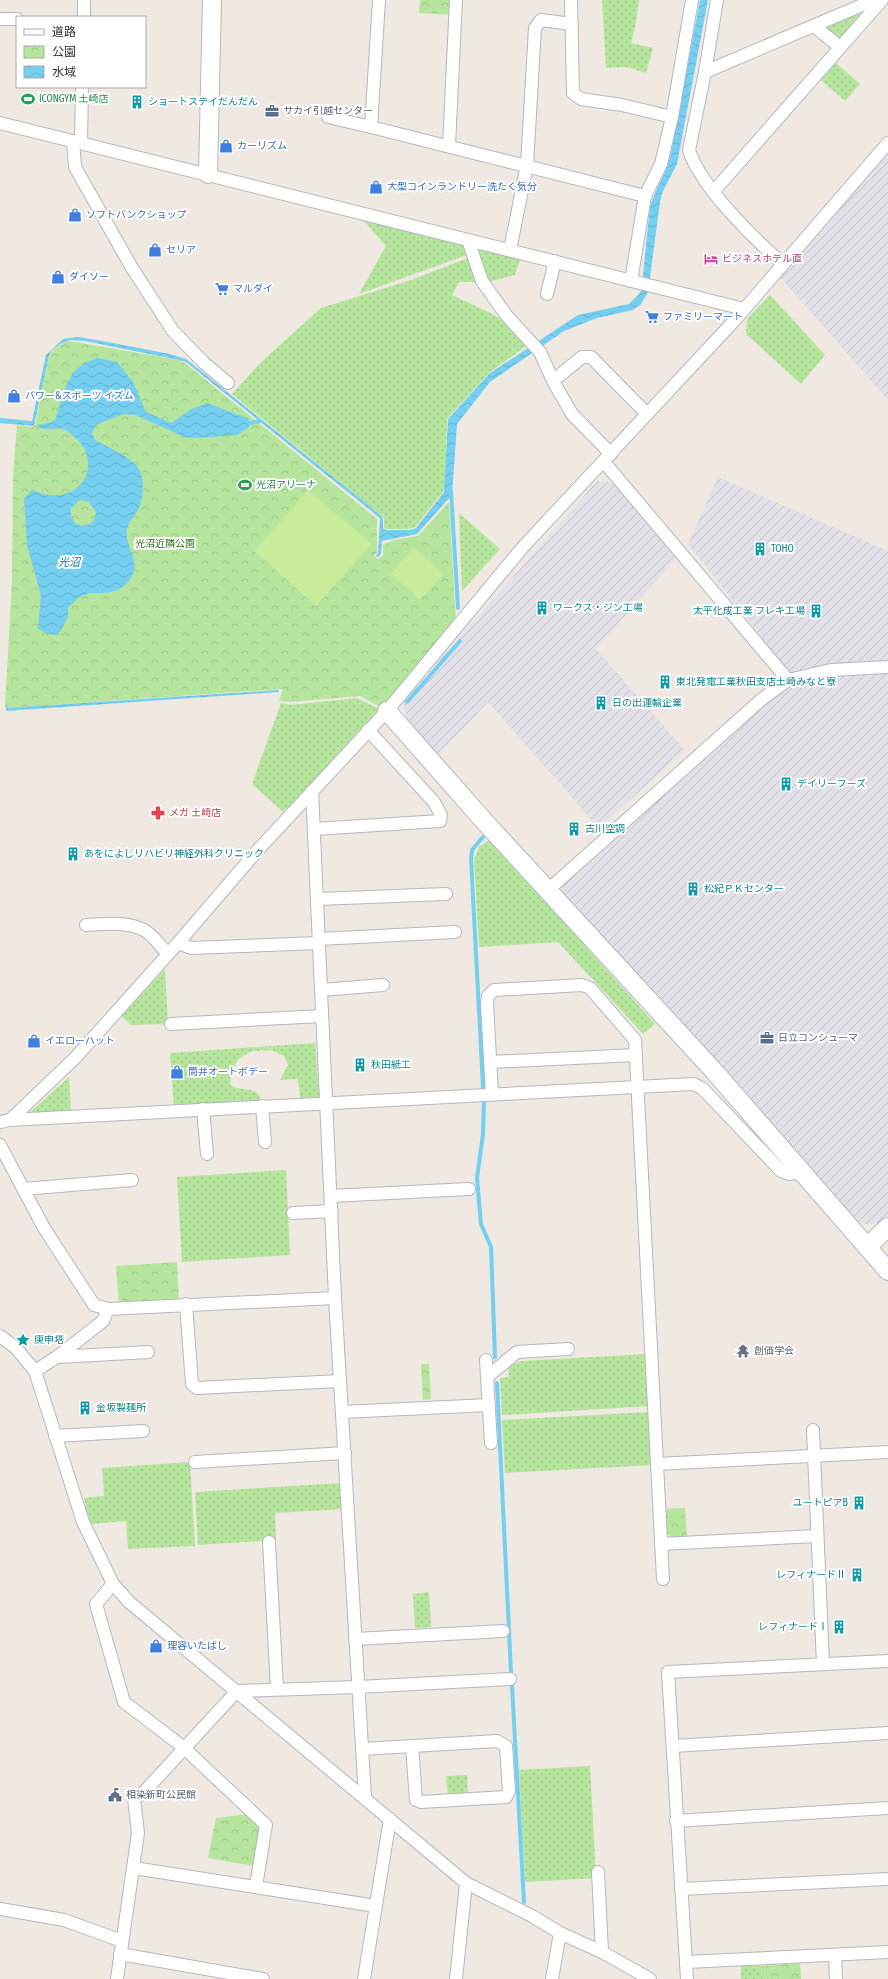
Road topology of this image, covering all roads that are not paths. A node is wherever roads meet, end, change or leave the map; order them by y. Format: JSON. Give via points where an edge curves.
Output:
{"nodes":[{"id":1,"x":84,"y":0,"type":"edge"},
{"id":2,"x":212,"y":0,"type":"edge"},
{"id":3,"x":379,"y":0,"type":"edge"},
{"id":4,"x":456,"y":0,"type":"edge"},
{"id":5,"x":571,"y":0,"type":"edge"},
{"id":6,"x":692,"y":0,"type":"edge"},
{"id":7,"x":717,"y":0,"type":"edge"},
{"id":8,"x":874,"y":0,"type":"edge"},
{"id":9,"x":882,"y":0,"type":"edge"},
{"id":10,"x":84,"y":16,"type":"edge"},
{"id":11,"x":0,"y":18,"type":"edge"},
{"id":12,"x":16,"y":19,"type":"edge"},
{"id":13,"x":572,"y":24,"type":"junction"},
{"id":14,"x":814,"y":26,"type":"junction"},
{"id":15,"x":840,"y":47,"type":"junction"},
{"id":16,"x":705,"y":72,"type":"junction"},
{"id":17,"x":82,"y":88,"type":"edge"},
{"id":18,"x":328,"y":117,"type":"dead end"},
{"id":19,"x":672,"y":117,"type":"junction"},
{"id":20,"x":0,"y":123,"type":"edge"},
{"id":21,"x":370,"y":127,"type":"junction"},
{"id":22,"x":77,"y":142,"type":"junction"},
{"id":23,"x":888,"y":143,"type":"edge"},
{"id":24,"x":449,"y":146,"type":"junction"},
{"id":25,"x":527,"y":165,"type":"junction"},
{"id":26,"x":208,"y":174,"type":"junction"},
{"id":27,"x":714,"y":191,"type":"junction"},
{"id":28,"x":645,"y":196,"type":"junction"},
{"id":29,"x":468,"y":240,"type":"junction"},
{"id":30,"x":510,"y":250,"type":"junction"},
{"id":31,"x":555,"y":261,"type":"junction"},
{"id":32,"x":783,"y":264,"type":"junction"},
{"id":33,"x":634,"y":282,"type":"junction"},
{"id":34,"x":546,"y":294,"type":"dead end"},
{"id":35,"x":744,"y":309,"type":"junction"},
{"id":36,"x":559,"y":376,"type":"dead end"},
{"id":37,"x":228,"y":383,"type":"dead end"},
{"id":38,"x":647,"y":414,"type":"junction"},
{"id":39,"x":607,"y":458,"type":"junction"},
{"id":40,"x":888,"y":668,"type":"edge"},
{"id":41,"x":788,"y":680,"type":"junction"},
{"id":42,"x":387,"y":710,"type":"junction"},
{"id":43,"x":368,"y":730,"type":"junction"},
{"id":44,"x":312,"y":791,"type":"junction"},
{"id":45,"x":314,"y":829,"type":"junction"},
{"id":46,"x":548,"y":890,"type":"junction"},
{"id":47,"x":446,"y":894,"type":"dead end"},
{"id":48,"x":318,"y":900,"type":"junction"},
{"id":49,"x":86,"y":925,"type":"dead end"},
{"id":50,"x":455,"y":932,"type":"dead end"},
{"id":51,"x":319,"y":941,"type":"junction"},
{"id":52,"x":178,"y":944,"type":"junction"},
{"id":53,"x":168,"y":954,"type":"junction"},
{"id":54,"x":383,"y":986,"type":"dead end"},
{"id":55,"x":321,"y":990,"type":"junction"},
{"id":56,"x":322,"y":1016,"type":"junction"},
{"id":57,"x":171,"y":1024,"type":"dead end"},
{"id":58,"x":636,"y":1055,"type":"junction"},
{"id":59,"x":490,"y":1062,"type":"junction"},
{"id":60,"x":638,"y":1086,"type":"junction"},
{"id":61,"x":492,"y":1094,"type":"junction"},
{"id":62,"x":327,"y":1103,"type":"junction"},
{"id":63,"x":262,"y":1106,"type":"junction"},
{"id":64,"x":203,"y":1109,"type":"junction"},
{"id":65,"x":5,"y":1121,"type":"edge"},
{"id":66,"x":265,"y":1142,"type":"dead end"},
{"id":67,"x":0,"y":1145,"type":"edge"},
{"id":68,"x":207,"y":1154,"type":"dead end"},
{"id":69,"x":802,"y":1172,"type":"junction"},
{"id":70,"x":132,"y":1180,"type":"dead end"},
{"id":71,"x":23,"y":1189,"type":"junction"},
{"id":72,"x":469,"y":1189,"type":"dead end"},
{"id":73,"x":331,"y":1196,"type":"junction"},
{"id":74,"x":332,"y":1211,"type":"junction"},
{"id":75,"x":294,"y":1213,"type":"dead end"},
{"id":76,"x":888,"y":1227,"type":"edge"},
{"id":77,"x":866,"y":1247,"type":"junction"},
{"id":78,"x":888,"y":1271,"type":"edge"},
{"id":79,"x":336,"y":1298,"type":"junction"},
{"id":80,"x":186,"y":1304,"type":"junction"},
{"id":81,"x":108,"y":1309,"type":"junction"},
{"id":82,"x":0,"y":1336,"type":"edge"},
{"id":83,"x":568,"y":1350,"type":"dead end"},
{"id":84,"x":148,"y":1352,"type":"dead end"},
{"id":85,"x":57,"y":1358,"type":"junction"},
{"id":86,"x":486,"y":1360,"type":"dead end"},
{"id":87,"x":35,"y":1371,"type":"junction"},
{"id":88,"x":487,"y":1376,"type":"junction"},
{"id":89,"x":340,"y":1381,"type":"junction"},
{"id":90,"x":489,"y":1405,"type":"junction"},
{"id":91,"x":342,"y":1412,"type":"junction"},
{"id":92,"x":813,"y":1430,"type":"dead end"},
{"id":93,"x":143,"y":1431,"type":"dead end"},
{"id":94,"x":55,"y":1436,"type":"junction"},
{"id":95,"x":491,"y":1443,"type":"dead end"},
{"id":96,"x":888,"y":1452,"type":"edge"},
{"id":97,"x":345,"y":1453,"type":"junction"},
{"id":98,"x":814,"y":1455,"type":"junction"},
{"id":99,"x":195,"y":1462,"type":"dead end"},
{"id":100,"x":657,"y":1464,"type":"junction"},
{"id":101,"x":817,"y":1536,"type":"junction"},
{"id":102,"x":268,"y":1542,"type":"dead end"},
{"id":103,"x":661,"y":1544,"type":"junction"},
{"id":104,"x":663,"y":1579,"type":"dead end"},
{"id":105,"x":113,"y":1584,"type":"junction"},
{"id":106,"x":503,"y":1630,"type":"dead end"},
{"id":107,"x":355,"y":1639,"type":"junction"},
{"id":108,"x":888,"y":1661,"type":"edge"},
{"id":109,"x":823,"y":1664,"type":"junction"},
{"id":110,"x":510,"y":1679,"type":"dead end"},
{"id":111,"x":358,"y":1687,"type":"junction"},
{"id":112,"x":277,"y":1690,"type":"junction"},
{"id":113,"x":237,"y":1691,"type":"junction"},
{"id":114,"x":888,"y":1733,"type":"edge"},
{"id":115,"x":412,"y":1746,"type":"junction"},
{"id":116,"x":673,"y":1746,"type":"junction"},
{"id":117,"x":183,"y":1747,"type":"junction"},
{"id":118,"x":362,"y":1750,"type":"junction"},
{"id":119,"x":365,"y":1797,"type":"junction"},
{"id":120,"x":888,"y":1808,"type":"edge"},
{"id":121,"x":390,"y":1819,"type":"junction"},
{"id":122,"x":676,"y":1821,"type":"junction"},
{"id":123,"x":134,"y":1868,"type":"junction"},
{"id":124,"x":598,"y":1872,"type":"dead end"},
{"id":125,"x":888,"y":1879,"type":"edge"},
{"id":126,"x":466,"y":1883,"type":"junction"},
{"id":127,"x":256,"y":1886,"type":"junction"},
{"id":128,"x":681,"y":1889,"type":"junction"},
{"id":129,"x":376,"y":1906,"type":"junction"},
{"id":130,"x":0,"y":1909,"type":"edge"},
{"id":131,"x":560,"y":1933,"type":"junction"},
{"id":132,"x":122,"y":1941,"type":"junction"},
{"id":133,"x":602,"y":1952,"type":"junction"},
{"id":134,"x":888,"y":1952,"type":"edge"},
{"id":135,"x":120,"y":1954,"type":"junction"},
{"id":136,"x":835,"y":1956,"type":"junction"},
{"id":137,"x":686,"y":1962,"type":"junction"},
{"id":138,"x":117,"y":1979,"type":"edge"},
{"id":139,"x":263,"y":1979,"type":"edge"},
{"id":140,"x":364,"y":1979,"type":"edge"},
{"id":141,"x":456,"y":1979,"type":"edge"},
{"id":142,"x":552,"y":1979,"type":"edge"},
{"id":143,"x":650,"y":1979,"type":"edge"},
{"id":144,"x":687,"y":1979,"type":"edge"},
{"id":145,"x":836,"y":1979,"type":"edge"}],
"edges":[{"from":1,"to":10,"type":"street"},
{"from":2,"to":26,"type":"street"},
{"from":3,"to":21,"type":"street"},
{"from":4,"to":24,"type":"street"},
{"from":5,"to":13,"type":"street"},
{"from":6,"to":19,"type":"street"},
{"from":7,"to":16,"type":"street"},
{"from":8,"to":14,"type":"street"},
{"from":9,"to":15,"type":"street"},
{"from":11,"to":12,"type":"street"},
{"from":13,"to":19,"type":"street","via":[[573,93],[581,99],[622,105]]},
{"from":13,"to":25,"type":"street","via":[[541,20],[535,28]]},
{"from":14,"to":15,"type":"street"},
{"from":14,"to":16,"type":"street"},
{"from":15,"to":27,"type":"street"},
{"from":16,"to":27,"type":"street","via":[[689,150],[692,161]]},
{"from":17,"to":22,"type":"street"},
{"from":18,"to":21,"type":"street"},
{"from":19,"to":28,"type":"street","via":[[661,164]]},
{"from":20,"to":22,"type":"street"},
{"from":21,"to":24,"type":"street"},
{"from":22,"to":26,"type":"street"},
{"from":22,"to":37,"type":"street","via":[[75,167],[132,268],[173,331]]},
{"from":23,"to":32,"type":"street"},
{"from":24,"to":25,"type":"street"},
{"from":25,"to":28,"type":"street"},
{"from":25,"to":30,"type":"street"},
{"from":26,"to":29,"type":"street"},
{"from":27,"to":32,"type":"street","via":[[754,240]]},
{"from":28,"to":33,"type":"street"},
{"from":29,"to":30,"type":"street"},
{"from":29,"to":39,"type":"street","via":[[482,281],[507,316],[539,351],[572,414]]},
{"from":30,"to":31,"type":"street"},
{"from":31,"to":33,"type":"street"},
{"from":31,"to":34,"type":"street"},
{"from":32,"to":35,"type":"street"},
{"from":33,"to":35,"type":"street"},
{"from":35,"to":38,"type":"street"},
{"from":36,"to":38,"type":"street","via":[[582,357],[591,357]]},
{"from":38,"to":39,"type":"street"},
{"from":39,"to":41,"type":"street"},
{"from":39,"to":42,"type":"street","via":[[523,547]]},
{"from":40,"to":41,"type":"street","via":[[831,670]]},
{"from":41,"to":46,"type":"street","via":[[762,699]]},
{"from":42,"to":43,"type":"street"},
{"from":42,"to":46,"type":"street"},
{"from":43,"to":44,"type":"street"},
{"from":43,"to":45,"type":"street","via":[[434,802],[442,815],[440,821]]},
{"from":44,"to":45,"type":"street"},
{"from":44,"to":52,"type":"street"},
{"from":45,"to":48,"type":"street"},
{"from":46,"to":69,"type":"street"},
{"from":47,"to":48,"type":"street"},
{"from":48,"to":51,"type":"street"},
{"from":49,"to":53,"type":"street","via":[[115,924],[139,928]]},
{"from":50,"to":51,"type":"street"},
{"from":51,"to":52,"type":"street","via":[[191,948]]},
{"from":51,"to":55,"type":"street"},
{"from":52,"to":53,"type":"street"},
{"from":53,"to":65,"type":"street","via":[[75,1058]]},
{"from":54,"to":55,"type":"street"},
{"from":55,"to":56,"type":"street"},
{"from":56,"to":57,"type":"street"},
{"from":56,"to":62,"type":"street"},
{"from":58,"to":59,"type":"street"},
{"from":58,"to":59,"type":"street","via":[[635,1040],[629,1031],[590,988],[582,985],[494,990],[488,996],[487,1004]]},
{"from":58,"to":60,"type":"street"},
{"from":59,"to":61,"type":"street"},
{"from":60,"to":61,"type":"street"},
{"from":60,"to":69,"type":"street","via":[[693,1084],[702,1088],[781,1171],[789,1174]]},
{"from":60,"to":100,"type":"street"},
{"from":61,"to":62,"type":"street"},
{"from":62,"to":63,"type":"street"},
{"from":62,"to":73,"type":"street"},
{"from":63,"to":64,"type":"street"},
{"from":63,"to":66,"type":"street"},
{"from":64,"to":65,"type":"street"},
{"from":64,"to":68,"type":"street"},
{"from":67,"to":71,"type":"street"},
{"from":69,"to":77,"type":"street"},
{"from":70,"to":71,"type":"street"},
{"from":71,"to":81,"type":"street","via":[[44,1228],[94,1305]]},
{"from":72,"to":73,"type":"street"},
{"from":73,"to":74,"type":"street"},
{"from":74,"to":75,"type":"street"},
{"from":74,"to":79,"type":"street"},
{"from":76,"to":77,"type":"street"},
{"from":77,"to":78,"type":"street"},
{"from":79,"to":80,"type":"street"},
{"from":79,"to":89,"type":"street"},
{"from":80,"to":81,"type":"street"},
{"from":80,"to":89,"type":"street","via":[[192,1384],[197,1388]]},
{"from":81,"to":85,"type":"street","via":[[103,1321]]},
{"from":82,"to":87,"type":"street","via":[[15,1347]]},
{"from":83,"to":88,"type":"street","via":[[518,1352]]},
{"from":84,"to":85,"type":"street"},
{"from":85,"to":87,"type":"street"},
{"from":86,"to":88,"type":"street"},
{"from":87,"to":94,"type":"street"},
{"from":88,"to":90,"type":"street"},
{"from":89,"to":91,"type":"street"},
{"from":90,"to":91,"type":"street"},
{"from":90,"to":95,"type":"street"},
{"from":91,"to":97,"type":"street"},
{"from":92,"to":98,"type":"street"},
{"from":93,"to":94,"type":"street"},
{"from":94,"to":105,"type":"street","via":[[83,1522]]},
{"from":96,"to":98,"type":"street"},
{"from":97,"to":99,"type":"street"},
{"from":97,"to":107,"type":"street"},
{"from":98,"to":100,"type":"street"},
{"from":98,"to":101,"type":"street"},
{"from":100,"to":103,"type":"street"},
{"from":101,"to":103,"type":"street"},
{"from":101,"to":109,"type":"street"},
{"from":102,"to":112,"type":"street"},
{"from":103,"to":104,"type":"street"},
{"from":105,"to":113,"type":"street","via":[[129,1602]]},
{"from":105,"to":117,"type":"street","via":[[96,1604],[124,1702]]},
{"from":106,"to":107,"type":"street"},
{"from":107,"to":111,"type":"street"},
{"from":108,"to":109,"type":"street"},
{"from":109,"to":116,"type":"street","via":[[668,1672]]},
{"from":110,"to":111,"type":"street"},
{"from":111,"to":112,"type":"street"},
{"from":111,"to":118,"type":"street"},
{"from":112,"to":113,"type":"street"},
{"from":113,"to":117,"type":"street"},
{"from":113,"to":119,"type":"street"},
{"from":114,"to":116,"type":"street"},
{"from":115,"to":115,"type":"street","via":[[497,1741],[506,1746],[509,1791],[506,1797],[421,1802],[416,1800]]},
{"from":115,"to":118,"type":"street"},
{"from":116,"to":122,"type":"street"},
{"from":117,"to":123,"type":"street","via":[[145,1791],[134,1799],[138,1833]]},
{"from":117,"to":127,"type":"street","via":[[266,1825]]},
{"from":118,"to":119,"type":"street"},
{"from":119,"to":121,"type":"street"},
{"from":120,"to":122,"type":"street"},
{"from":121,"to":126,"type":"street"},
{"from":121,"to":129,"type":"street"},
{"from":122,"to":128,"type":"street"},
{"from":123,"to":127,"type":"street"},
{"from":123,"to":132,"type":"street"},
{"from":124,"to":133,"type":"street"},
{"from":125,"to":128,"type":"street"},
{"from":126,"to":131,"type":"street"},
{"from":126,"to":141,"type":"street"},
{"from":127,"to":129,"type":"street"},
{"from":128,"to":137,"type":"street"},
{"from":129,"to":140,"type":"street"},
{"from":130,"to":132,"type":"street","via":[[64,1920]]},
{"from":131,"to":133,"type":"street"},
{"from":131,"to":142,"type":"street"},
{"from":132,"to":135,"type":"street"},
{"from":133,"to":143,"type":"street"},
{"from":134,"to":136,"type":"street"},
{"from":135,"to":138,"type":"street"},
{"from":135,"to":139,"type":"street"},
{"from":136,"to":137,"type":"street"},
{"from":136,"to":145,"type":"street"},
{"from":137,"to":144,"type":"street"}]}
